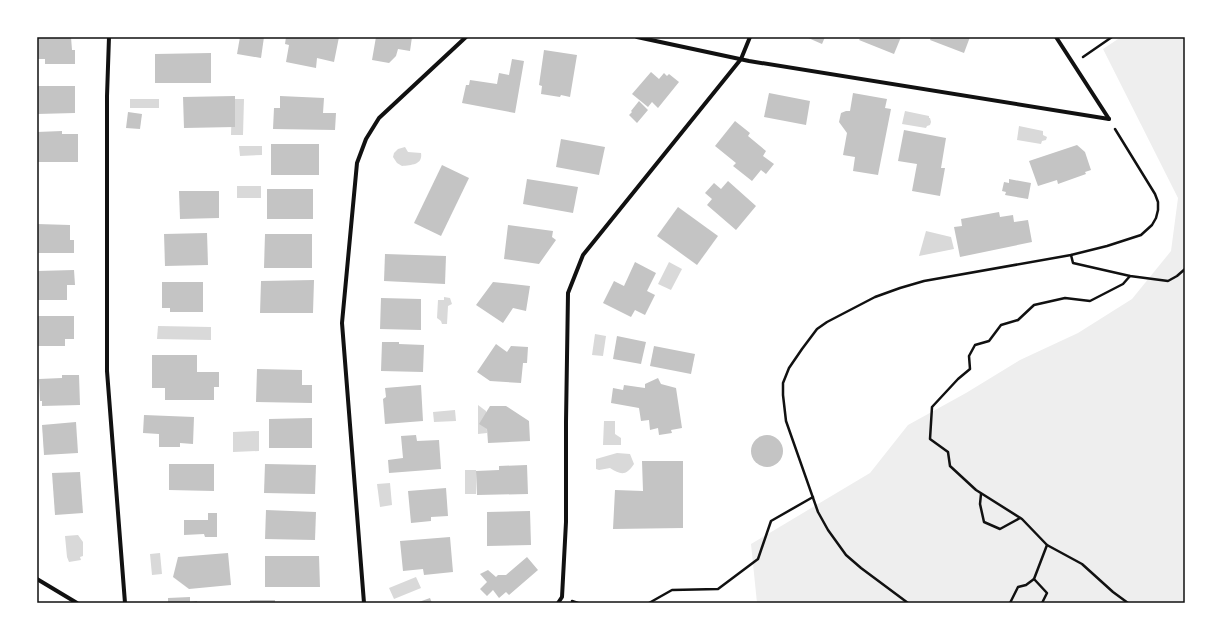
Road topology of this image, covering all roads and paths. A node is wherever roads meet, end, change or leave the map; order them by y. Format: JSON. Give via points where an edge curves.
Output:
{"nodes":[{"id":1,"x":109,"y":37,"type":"edge"},
{"id":2,"x":466,"y":37,"type":"edge"},
{"id":3,"x":637,"y":37,"type":"edge"},
{"id":4,"x":750,"y":37,"type":"edge"},
{"id":5,"x":1056,"y":37,"type":"edge"},
{"id":6,"x":1112,"y":37,"type":"edge"},
{"id":7,"x":741,"y":59,"type":"junction"},
{"id":8,"x":1073,"y":63,"type":"junction"},
{"id":9,"x":1109,"y":119,"type":"junction"},
{"id":10,"x":1071,"y":255,"type":"junction"},
{"id":11,"x":1185,"y":269,"type":"edge"},
{"id":12,"x":1130,"y":276,"type":"junction"},
{"id":13,"x":981,"y":494,"type":"junction"},
{"id":14,"x":813,"y":496,"type":"junction"},
{"id":15,"x":1020,"y":518,"type":"junction"},
{"id":16,"x":1047,"y":545,"type":"junction"},
{"id":17,"x":37,"y":579,"type":"edge"},
{"id":18,"x":1034,"y":580,"type":"junction"},
{"id":19,"x":77,"y":603,"type":"edge"},
{"id":20,"x":126,"y":603,"type":"edge"},
{"id":21,"x":364,"y":603,"type":"edge"},
{"id":22,"x":558,"y":603,"type":"edge"},
{"id":23,"x":649,"y":603,"type":"edge"},
{"id":24,"x":908,"y":603,"type":"edge"},
{"id":25,"x":1010,"y":603,"type":"edge"},
{"id":26,"x":1042,"y":603,"type":"edge"},
{"id":27,"x":1128,"y":603,"type":"edge"}],
"edges":[{"from":1,"to":20,"type":"street","via":[[107,371]]},
{"from":2,"to":21,"type":"street","via":[[379,118],[366,139],[357,163],[342,323]]},
{"from":3,"to":7,"type":"street"},
{"from":4,"to":7,"type":"street"},
{"from":5,"to":8,"type":"street"},
{"from":6,"to":8,"type":"path"},
{"from":7,"to":9,"type":"street"},
{"from":7,"to":22,"type":"street","via":[[583,255],[568,294],[566,522],[562,597]]},
{"from":8,"to":9,"type":"street"},
{"from":9,"to":10,"type":"path","via":[[1155,194],[1158,202],[1157,214],[1152,225],[1141,235]]},
{"from":10,"to":12,"type":"path","via":[[1073,263]]},
{"from":10,"to":14,"type":"path","via":[[924,281],[875,297],[817,329],[789,368],[783,383],[786,421]]},
{"from":11,"to":12,"type":"path","via":[[1168,281]]},
{"from":12,"to":13,"type":"path","via":[[1122,284],[1090,301],[1065,298],[1034,305],[1018,320],[1001,325],[989,341],[975,345],[969,356],[970,369],[932,407],[930,439],[948,452],[950,466]]},
{"from":13,"to":15,"type":"path"},
{"from":13,"to":15,"type":"path","via":[[980,504],[984,522],[1000,528]]},
{"from":14,"to":23,"type":"path","via":[[771,521],[758,559],[718,589],[672,590]]},
{"from":14,"to":24,"type":"path","via":[[828,530],[846,555]]},
{"from":15,"to":16,"type":"path"},
{"from":16,"to":18,"type":"path"},
{"from":16,"to":27,"type":"path","via":[[1082,564]]},
{"from":17,"to":19,"type":"street"},
{"from":18,"to":25,"type":"path","via":[[1018,586]]},
{"from":18,"to":26,"type":"path","via":[[1047,594]]}]}
